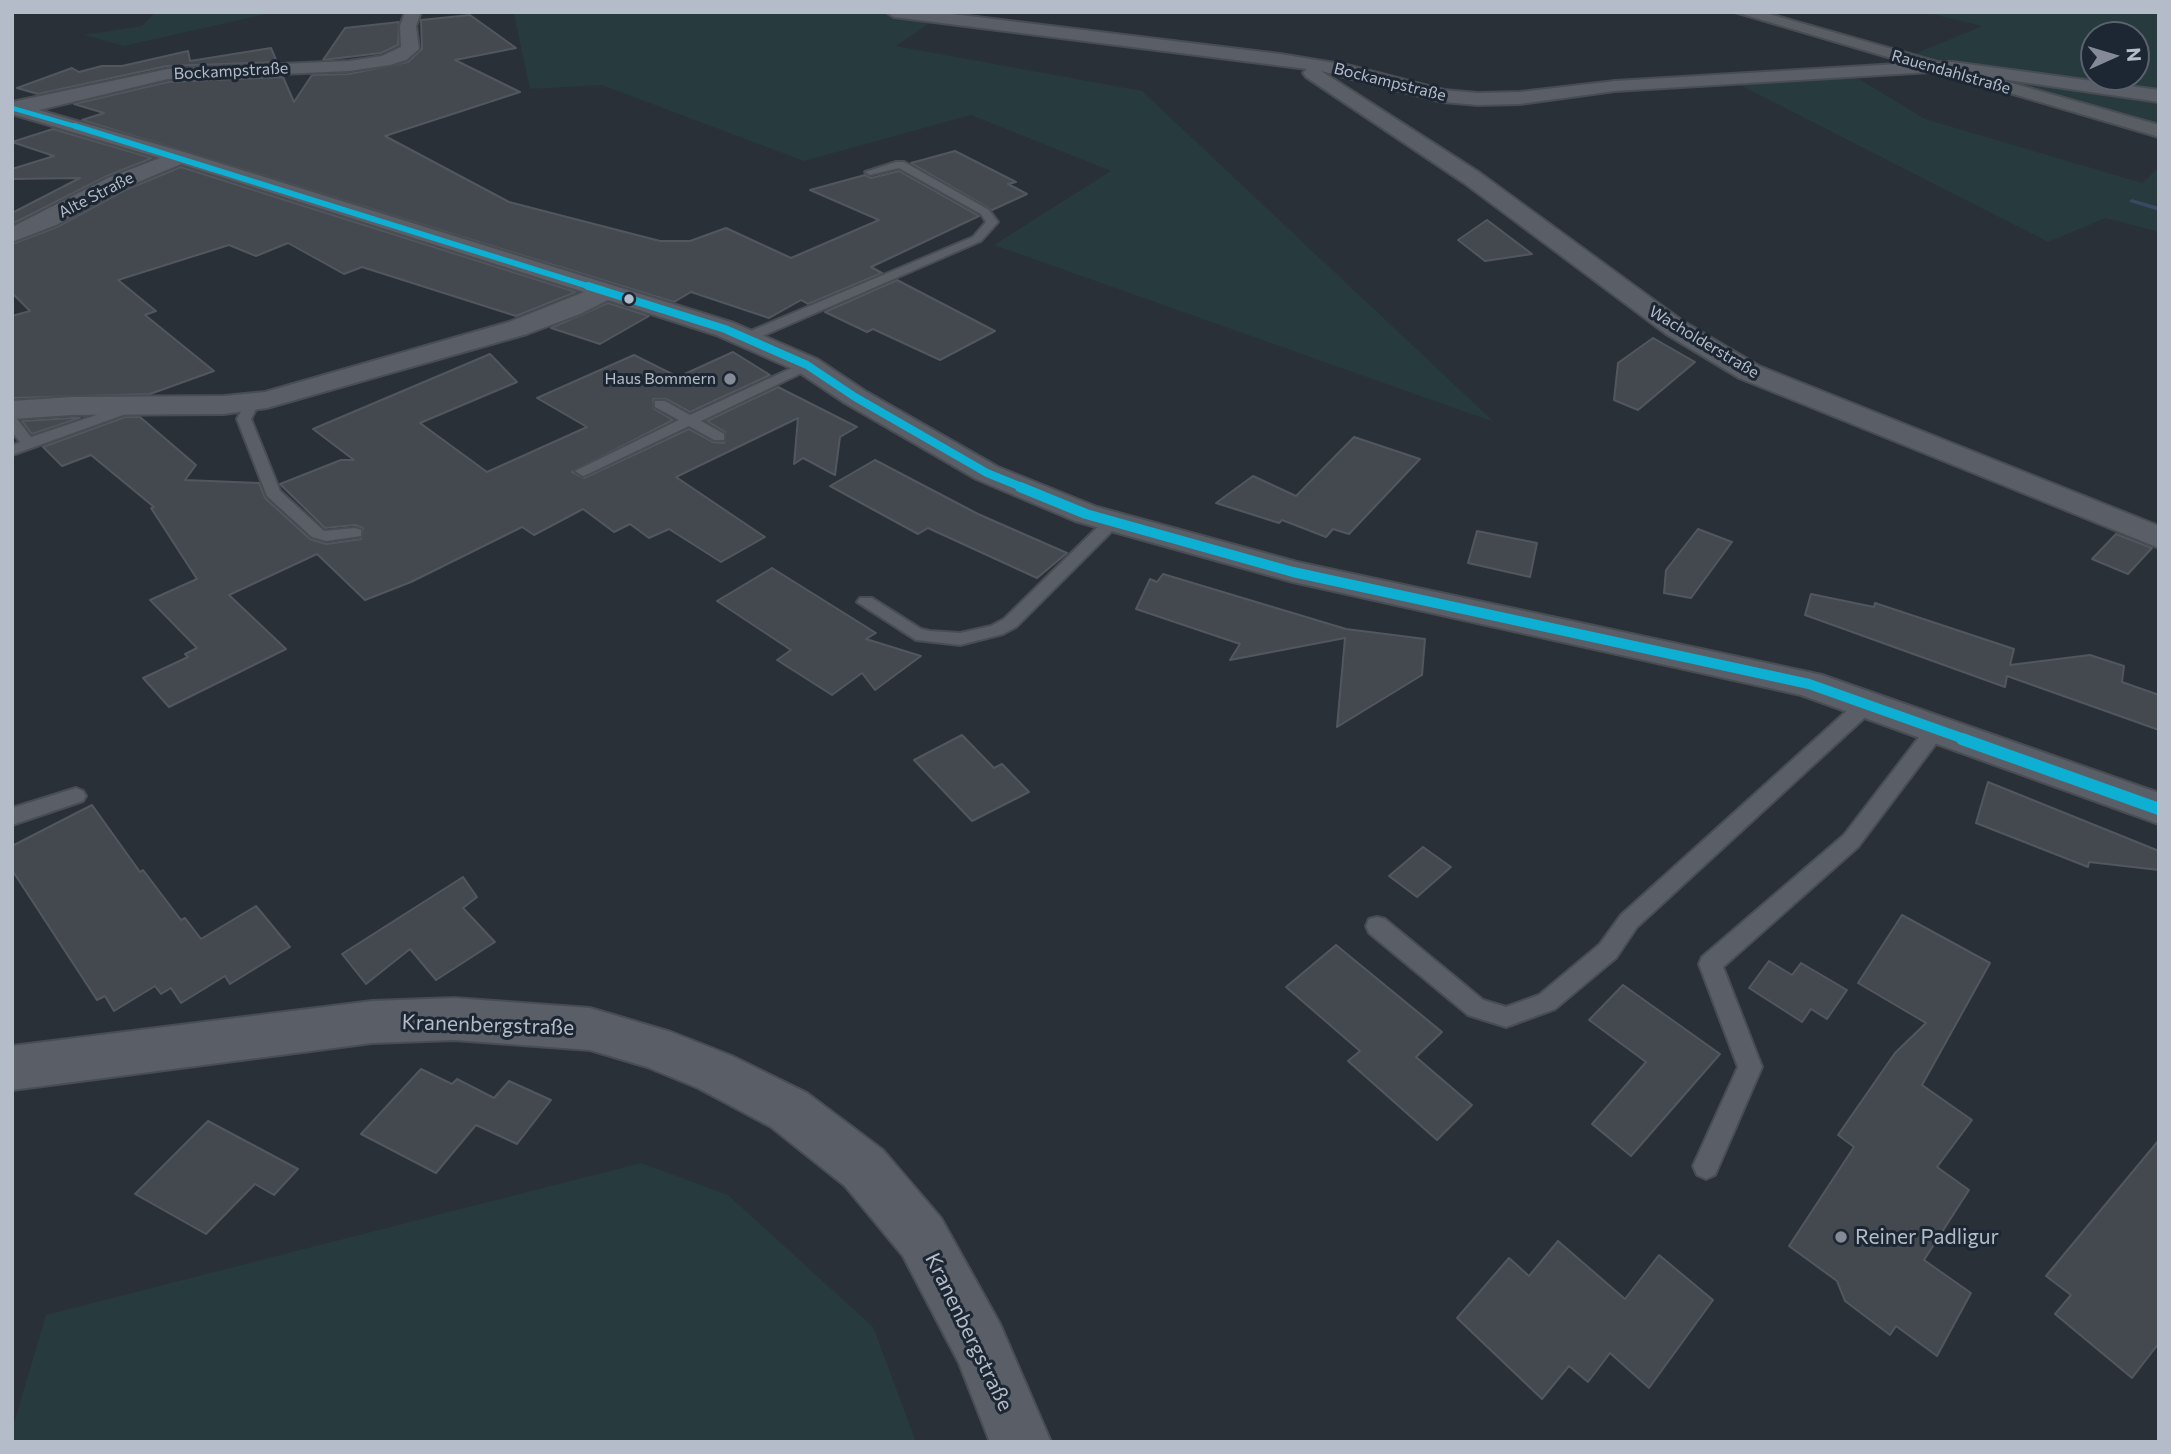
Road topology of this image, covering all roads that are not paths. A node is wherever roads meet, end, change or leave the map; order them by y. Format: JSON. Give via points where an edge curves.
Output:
{"nodes":[{"id":1,"x":413,"y":12,"type":"edge"},
{"id":2,"x":894,"y":12,"type":"edge"},
{"id":3,"x":1743,"y":12,"type":"edge"},
{"id":4,"x":1296,"y":62,"type":"junction"},
{"id":5,"x":1931,"y":66,"type":"junction"},
{"id":6,"x":2159,"y":96,"type":"edge"},
{"id":7,"x":13,"y":109,"type":"edge"},
{"id":8,"x":2159,"y":131,"type":"edge"},
{"id":9,"x":180,"y":158,"type":"junction"},
{"id":10,"x":870,"y":172,"type":"dead end"},
{"id":11,"x":12,"y":235,"type":"edge"},
{"id":12,"x":606,"y":291,"type":"junction"},
{"id":13,"x":746,"y":338,"type":"junction"},
{"id":14,"x":807,"y":365,"type":"junction"},
{"id":15,"x":252,"y":403,"type":"junction"},
{"id":16,"x":660,"y":404,"type":"dead end"},
{"id":17,"x":136,"y":405,"type":"junction"},
{"id":18,"x":12,"y":410,"type":"edge"},
{"id":19,"x":690,"y":421,"type":"junction"},
{"id":20,"x":12,"y":422,"type":"edge"},
{"id":21,"x":719,"y":437,"type":"dead end"},
{"id":22,"x":28,"y":443,"type":"junction"},
{"id":23,"x":12,"y":451,"type":"edge"},
{"id":24,"x":583,"y":471,"type":"dead end"},
{"id":25,"x":1112,"y":522,"type":"junction"},
{"id":26,"x":355,"y":533,"type":"dead end"},
{"id":27,"x":2159,"y":538,"type":"edge"},
{"id":28,"x":866,"y":602,"type":"dead end"},
{"id":29,"x":1867,"y":704,"type":"junction"},
{"id":30,"x":1937,"y":728,"type":"junction"},
{"id":31,"x":76,"y":796,"type":"dead end"},
{"id":32,"x":2159,"y":809,"type":"edge"},
{"id":33,"x":12,"y":817,"type":"edge"},
{"id":34,"x":1377,"y":926,"type":"dead end"},
{"id":35,"x":12,"y":1068,"type":"edge"},
{"id":36,"x":1706,"y":1166,"type":"dead end"},
{"id":37,"x":1021,"y":1442,"type":"edge"}],
"edges":[{"from":1,"to":7,"type":"street","name":"Bockampstraße","via":[[408,26],[410,49],[384,61],[168,74]]},
{"from":2,"to":4,"type":"street","name":"Bockampstraße"},
{"from":3,"to":5,"type":"street","name":"Rauendahlstraße"},
{"from":4,"to":5,"type":"street","name":"Bockampstraße","via":[[1347,70],[1443,96],[1478,99]]},
{"from":4,"to":27,"type":"street","name":"Wacholderstraße","via":[[1472,178],[1675,328],[1749,372]]},
{"from":5,"to":6,"type":"street","name":"Bockampstraße"},
{"from":5,"to":8,"type":"street","name":"Rauendahlstraße"},
{"from":7,"to":9,"type":"street","name":"Alte Straße"},
{"from":9,"to":11,"type":"street","name":"Alte Straße","via":[[116,183]]},
{"from":9,"to":12,"type":"street","name":"Alte Straße"},
{"from":10,"to":13,"type":"lane","via":[[900,164],[985,212],[992,222],[977,239]]},
{"from":12,"to":13,"type":"street","name":"Alte Straße"},
{"from":12,"to":15,"type":"street","via":[[519,328]]},
{"from":13,"to":14,"type":"street","name":"Alte Straße"},
{"from":14,"to":19,"type":"lane"},
{"from":14,"to":25,"type":"street","name":"Alte Straße","via":[[988,473]]},
{"from":15,"to":17,"type":"street"},
{"from":15,"to":26,"type":"lane","via":[[244,419],[273,493],[317,534]]},
{"from":16,"to":19,"type":"lane"},
{"from":17,"to":18,"type":"street"},
{"from":17,"to":22,"type":"lane"},
{"from":19,"to":21,"type":"lane"},
{"from":19,"to":24,"type":"lane"},
{"from":20,"to":22,"type":"lane"},
{"from":22,"to":23,"type":"lane"},
{"from":25,"to":28,"type":"lane","via":[[1010,623],[997,630],[960,639],[930,637],[916,634]]},
{"from":25,"to":29,"type":"street","name":"Alte Straße","via":[[1293,572],[1768,673]]},
{"from":29,"to":30,"type":"street","name":"Alte Straße"},
{"from":29,"to":34,"type":"lane","via":[[1629,920],[1608,951],[1547,1002],[1506,1017],[1476,1008]]},
{"from":30,"to":32,"type":"street","name":"Alte Straße"},
{"from":30,"to":36,"type":"lane","via":[[1851,841],[1710,964],[1750,1067]]},
{"from":31,"to":33,"type":"lane"},
{"from":35,"to":37,"type":"street","name":"Kranenbergstraße","via":[[372,1022],[454,1019],[590,1029],[653,1047],[789,1110],[864,1168],[922,1237],[980,1344]]}]}
